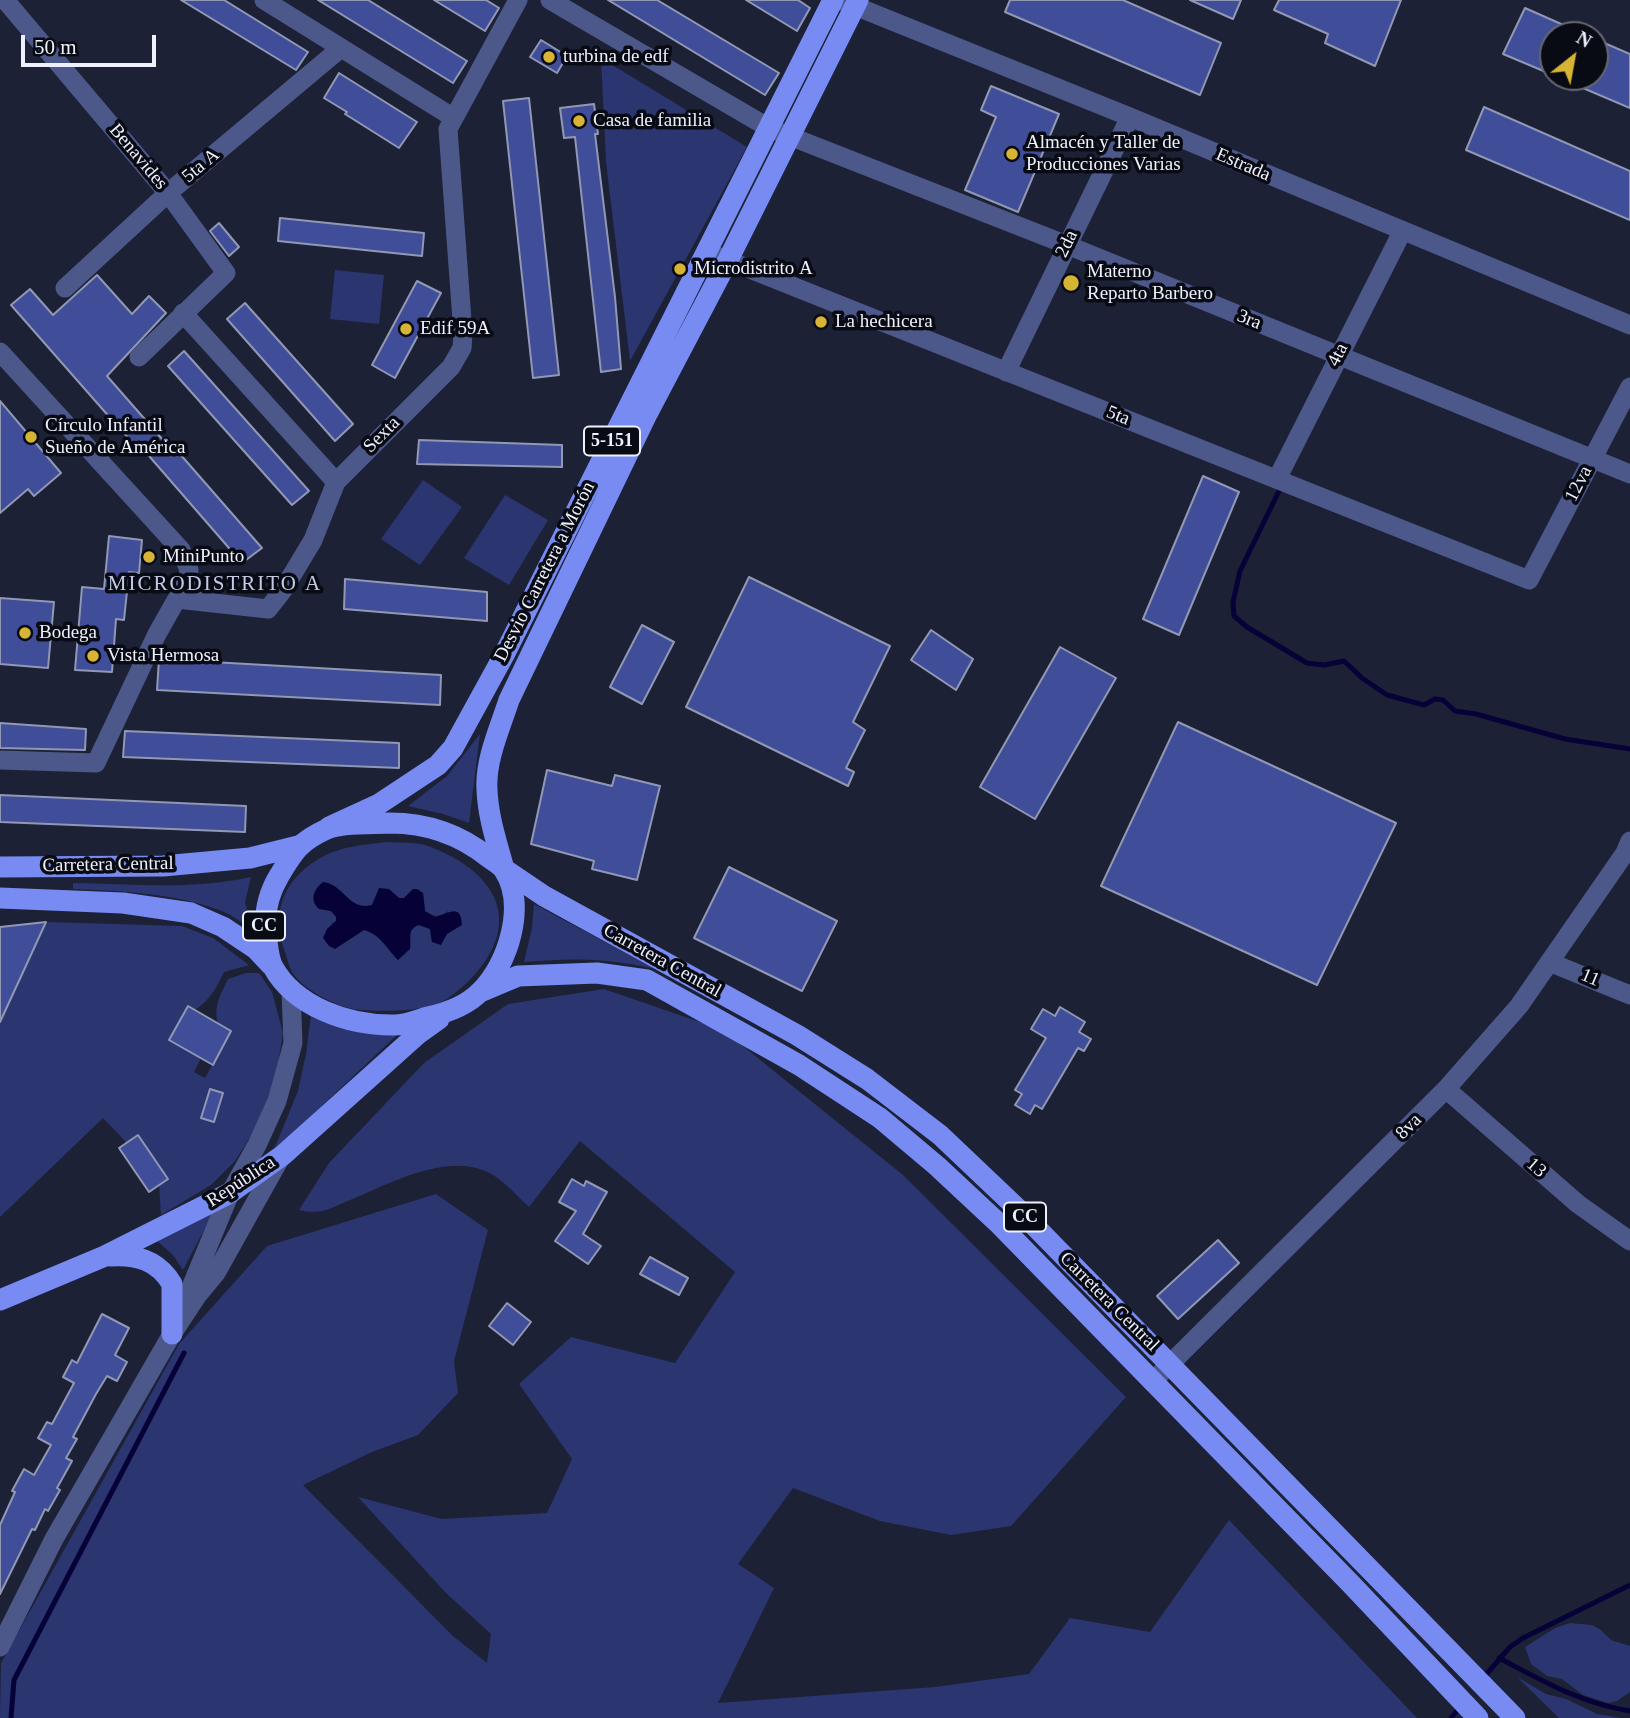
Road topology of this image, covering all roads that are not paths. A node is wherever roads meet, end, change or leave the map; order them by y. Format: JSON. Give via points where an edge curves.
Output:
{"nodes":[{"id":1,"x":5,"y":0,"type":"edge"},
{"id":2,"x":264,"y":0,"type":"edge"},
{"id":3,"x":518,"y":0,"type":"edge"},
{"id":4,"x":550,"y":0,"type":"edge"},
{"id":5,"x":832,"y":0,"type":"edge"},
{"id":6,"x":851,"y":2,"type":"edge"},
{"id":7,"x":341,"y":48,"type":"junction"},
{"id":8,"x":1130,"y":117,"type":"junction"},
{"id":9,"x":454,"y":118,"type":"junction"},
{"id":10,"x":769,"y":128,"type":"junction"},
{"id":11,"x":790,"y":136,"type":"junction"},
{"id":12,"x":168,"y":193,"type":"junction"},
{"id":13,"x":1402,"y":232,"type":"junction"},
{"id":14,"x":1067,"y":245,"type":"junction"},
{"id":15,"x":707,"y":252,"type":"junction"},
{"id":16,"x":728,"y":260,"type":"junction"},
{"id":17,"x":65,"y":288,"type":"dead end"},
{"id":18,"x":183,"y":313,"type":"junction"},
{"id":19,"x":1630,"y":325,"type":"edge"},
{"id":20,"x":0,"y":352,"type":"edge"},
{"id":21,"x":1338,"y":356,"type":"junction"},
{"id":22,"x":139,"y":357,"type":"dead end"},
{"id":23,"x":1006,"y":372,"type":"junction"},
{"id":24,"x":1630,"y":387,"type":"edge"},
{"id":25,"x":1592,"y":459,"type":"junction"},
{"id":26,"x":1630,"y":474,"type":"edge"},
{"id":27,"x":1276,"y":479,"type":"junction"},
{"id":28,"x":336,"y":482,"type":"junction"},
{"id":29,"x":1529,"y":580,"type":"joint"},
{"id":30,"x":177,"y":600,"type":"junction"},
{"id":31,"x":504,"y":655,"type":"junction"},
{"id":32,"x":525,"y":664,"type":"junction"},
{"id":33,"x":0,"y":760,"type":"edge"},
{"id":34,"x":330,"y":827,"type":"junction"},
{"id":35,"x":298,"y":846,"type":"junction"},
{"id":36,"x":1628,"y":850,"type":"edge"},
{"id":37,"x":0,"y":867,"type":"edge"},
{"id":38,"x":504,"y":869,"type":"junction"},
{"id":39,"x":0,"y":898,"type":"edge"},
{"id":40,"x":1549,"y":962,"type":"junction"},
{"id":41,"x":271,"y":965,"type":"junction"},
{"id":42,"x":291,"y":991,"type":"junction"},
{"id":43,"x":480,"y":992,"type":"junction"},
{"id":44,"x":1630,"y":995,"type":"edge"},
{"id":45,"x":449,"y":1012,"type":"junction"},
{"id":46,"x":1446,"y":1089,"type":"junction"},
{"id":47,"x":283,"y":1154,"type":"junction"},
{"id":48,"x":230,"y":1193,"type":"junction"},
{"id":49,"x":1630,"y":1241,"type":"edge"},
{"id":50,"x":105,"y":1256,"type":"junction"},
{"id":51,"x":0,"y":1300,"type":"edge"},
{"id":52,"x":172,"y":1334,"type":"junction"},
{"id":53,"x":1169,"y":1363,"type":"junction"},
{"id":54,"x":1152,"y":1382,"type":"junction"},
{"id":55,"x":0,"y":1647,"type":"edge"},
{"id":56,"x":1475,"y":1715,"type":"edge"},
{"id":57,"x":1515,"y":1718,"type":"edge"}],
"edges":[{"from":1,"to":12,"type":"street","name":"Benavides"},
{"from":2,"to":7,"type":"street"},
{"from":3,"to":9,"type":"street","name":"Sexta"},
{"from":4,"to":10,"type":"street","name":"3ra"},
{"from":5,"to":10,"type":"main road","name":"Desvio Carretera a Morón","number":"5-151"},
{"from":6,"to":8,"type":"street","name":"Estrada"},
{"from":6,"to":11,"type":"main road","name":"Desvio Carretera a Morón","number":"5-151"},
{"from":7,"to":9,"type":"street"},
{"from":7,"to":12,"type":"street","name":"5ta A"},
{"from":8,"to":13,"type":"street","name":"Estrada"},
{"from":8,"to":14,"type":"street","name":"2da"},
{"from":9,"to":28,"type":"street","name":"Sexta","via":[[448,129],[462,348],[451,367]]},
{"from":10,"to":11,"type":"street","name":"3ra"},
{"from":10,"to":15,"type":"main road","name":"Desvio Carretera a Morón","number":"5-151"},
{"from":11,"to":14,"type":"street","name":"3ra"},
{"from":11,"to":16,"type":"main road","name":"Desvio Carretera a Morón","number":"5-151"},
{"from":12,"to":17,"type":"street","name":"5ta A"},
{"from":12,"to":18,"type":"street","name":"Benavides","via":[[226,273]]},
{"from":13,"to":19,"type":"street","name":"Estrada"},
{"from":13,"to":21,"type":"street","name":"4ta"},
{"from":14,"to":21,"type":"street","name":"3ra"},
{"from":14,"to":23,"type":"street","name":"2da"},
{"from":15,"to":16,"type":"street","name":"5ta"},
{"from":15,"to":31,"type":"main road","name":"Desvio Carretera a Morón","number":"5-151"},
{"from":16,"to":23,"type":"street","name":"5ta"},
{"from":16,"to":32,"type":"main road","name":"Desvio Carretera a Morón","number":"5-151"},
{"from":18,"to":22,"type":"street","name":"Benavides"},
{"from":18,"to":28,"type":"street"},
{"from":20,"to":30,"type":"street","via":[[181,550],[189,570]]},
{"from":21,"to":25,"type":"street","name":"3ra"},
{"from":21,"to":27,"type":"street","name":"4ta"},
{"from":23,"to":27,"type":"street","name":"5ta"},
{"from":24,"to":25,"type":"street","name":"12va"},
{"from":25,"to":26,"type":"street","name":"3ra"},
{"from":25,"to":29,"type":"street","name":"12va"},
{"from":27,"to":29,"type":"street","name":"5ta"},
{"from":28,"to":30,"type":"street","name":"Sexta","via":[[313,540],[268,609]]},
{"from":30,"to":33,"type":"street","via":[[96,763]]},
{"from":31,"to":32,"type":"main road"},
{"from":31,"to":34,"type":"main road","name":"Desvio Carretera a Morón","number":"5-151","via":[[453,748],[438,765],[379,804]]},
{"from":32,"to":38,"type":"main road","name":"Desvio Carretera a Morón","number":"5-151","via":[[493,750],[486,788]]},
{"from":34,"to":35,"type":"main road","number":"CC"},
{"from":34,"to":38,"type":"main road","number":"CC","via":[[411,823],[473,845]]},
{"from":35,"to":37,"type":"main road","name":"Carretera Central","number":"CC","via":[[250,858],[163,866]]},
{"from":35,"to":41,"type":"main road","number":"CC","via":[[268,900],[264,923]]},
{"from":36,"to":40,"type":"street","name":"8va"},
{"from":38,"to":43,"type":"main road","number":"CC","via":[[514,898],[513,933],[497,969]]},
{"from":38,"to":53,"type":"main road","name":"Carretera Central","number":"CC","via":[[867,1079],[940,1135]]},
{"from":39,"to":41,"type":"main road","name":"Carretera Central","number":"CC","via":[[123,903],[191,913],[257,949]]},
{"from":40,"to":44,"type":"street","name":"11"},
{"from":40,"to":46,"type":"street","name":"8va","via":[[1519,1006]]},
{"from":41,"to":42,"type":"main road","number":"CC"},
{"from":42,"to":45,"type":"main road","number":"CC","via":[[311,1004],[363,1022],[394,1026]]},
{"from":42,"to":48,"type":"street","via":[[293,1044],[277,1101]]},
{"from":43,"to":45,"type":"main road","number":"CC"},
{"from":43,"to":54,"type":"main road","name":"Carretera Central","number":"CC","via":[[518,975],[597,973],[648,980],[799,1065],[880,1118],[937,1166]]},
{"from":45,"to":47,"type":"main road","name":"República","number":"CC"},
{"from":46,"to":49,"type":"street","name":"13","via":[[1578,1204]]},
{"from":46,"to":53,"type":"street","name":"8va"},
{"from":47,"to":48,"type":"main road","name":"República","number":"CC"},
{"from":47,"to":52,"type":"street","via":[[216,1273]]},
{"from":48,"to":50,"type":"main road","name":"República","number":"CC"},
{"from":48,"to":52,"type":"street"},
{"from":50,"to":51,"type":"main road","name":"República","number":"CC"},
{"from":50,"to":52,"type":"main road","via":[[139,1256],[160,1268],[172,1284]]},
{"from":52,"to":55,"type":"street","via":[[54,1539]]},
{"from":53,"to":54,"type":"street","name":"8va"},
{"from":53,"to":57,"type":"main road","name":"Carretera Central","number":"CC"},
{"from":54,"to":56,"type":"main road","name":"Carretera Central","number":"CC"}]}
